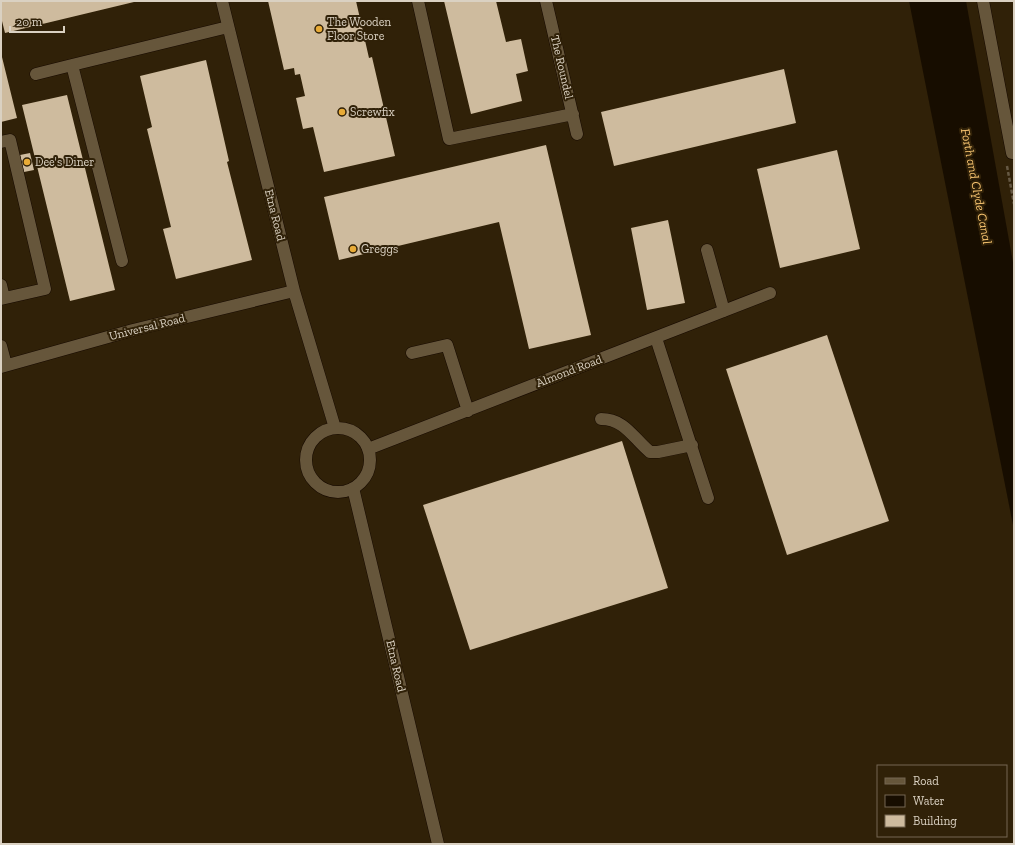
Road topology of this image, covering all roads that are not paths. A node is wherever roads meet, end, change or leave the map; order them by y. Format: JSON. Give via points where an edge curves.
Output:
{"nodes":[{"id":1,"x":222,"y":1,"type":"edge"},
{"id":2,"x":418,"y":1,"type":"edge"},
{"id":3,"x":546,"y":1,"type":"edge"},
{"id":4,"x":983,"y":1,"type":"edge"},
{"id":5,"x":228,"y":27,"type":"junction"},
{"id":6,"x":72,"y":65,"type":"junction"},
{"id":7,"x":36,"y":74,"type":"dead end"},
{"id":8,"x":572,"y":114,"type":"junction"},
{"id":9,"x":577,"y":134,"type":"dead end"},
{"id":10,"x":1,"y":142,"type":"edge"},
{"id":11,"x":1014,"y":153,"type":"edge"},
{"id":12,"x":707,"y":250,"type":"dead end"},
{"id":13,"x":122,"y":261,"type":"dead end"},
{"id":14,"x":1,"y":284,"type":"edge"},
{"id":15,"x":294,"y":291,"type":"junction"},
{"id":16,"x":770,"y":294,"type":"dead end"},
{"id":17,"x":3,"y":299,"type":"edge"},
{"id":18,"x":724,"y":311,"type":"junction"},
{"id":19,"x":656,"y":338,"type":"junction"},
{"id":20,"x":1,"y":346,"type":"edge"},
{"id":21,"x":412,"y":354,"type":"dead end"},
{"id":22,"x":3,"y":366,"type":"edge"},
{"id":23,"x":468,"y":411,"type":"junction"},
{"id":24,"x":601,"y":419,"type":"dead end"},
{"id":25,"x":335,"y":428,"type":"junction"},
{"id":26,"x":692,"y":445,"type":"junction"},
{"id":27,"x":368,"y":449,"type":"junction"},
{"id":28,"x":353,"y":488,"type":"junction"},
{"id":29,"x":708,"y":498,"type":"dead end"},
{"id":30,"x":438,"y":844,"type":"edge"}],
"edges":[{"from":1,"to":5,"type":"street","name":"Etna Road"},
{"from":2,"to":8,"type":"street","via":[[450,139]]},
{"from":3,"to":8,"type":"street","name":"The Roundel"},
{"from":4,"to":11,"type":"street"},
{"from":5,"to":6,"type":"street"},
{"from":5,"to":15,"type":"street","name":"Etna Road"},
{"from":6,"to":7,"type":"street"},
{"from":6,"to":13,"type":"street"},
{"from":8,"to":9,"type":"street","name":"The Roundel"},
{"from":10,"to":17,"type":"street","via":[[10,140],[45,289]]},
{"from":12,"to":18,"type":"street"},
{"from":14,"to":17,"type":"street"},
{"from":15,"to":22,"type":"street","name":"Universal Road","via":[[133,330]]},
{"from":15,"to":25,"type":"street","name":"Etna Road"},
{"from":16,"to":18,"type":"street","name":"Almond Road"},
{"from":18,"to":19,"type":"street","name":"Almond Road"},
{"from":19,"to":23,"type":"street","name":"Almond Road"},
{"from":19,"to":26,"type":"street"},
{"from":20,"to":22,"type":"street"},
{"from":21,"to":23,"type":"street","via":[[447,344]]},
{"from":23,"to":27,"type":"street","name":"Almond Road"},
{"from":24,"to":26,"type":"street","via":[[620,422],[650,452]]},
{"from":25,"to":27,"type":"street","via":[[356,433]]},
{"from":25,"to":28,"type":"street","via":[[324,431],[315,438],[306,458],[307,469],[313,480],[321,487],[342,492]]},
{"from":26,"to":29,"type":"street"},
{"from":27,"to":28,"type":"street","via":[[368,471],[362,481]]},
{"from":28,"to":30,"type":"street","name":"Etna Road"}]}
